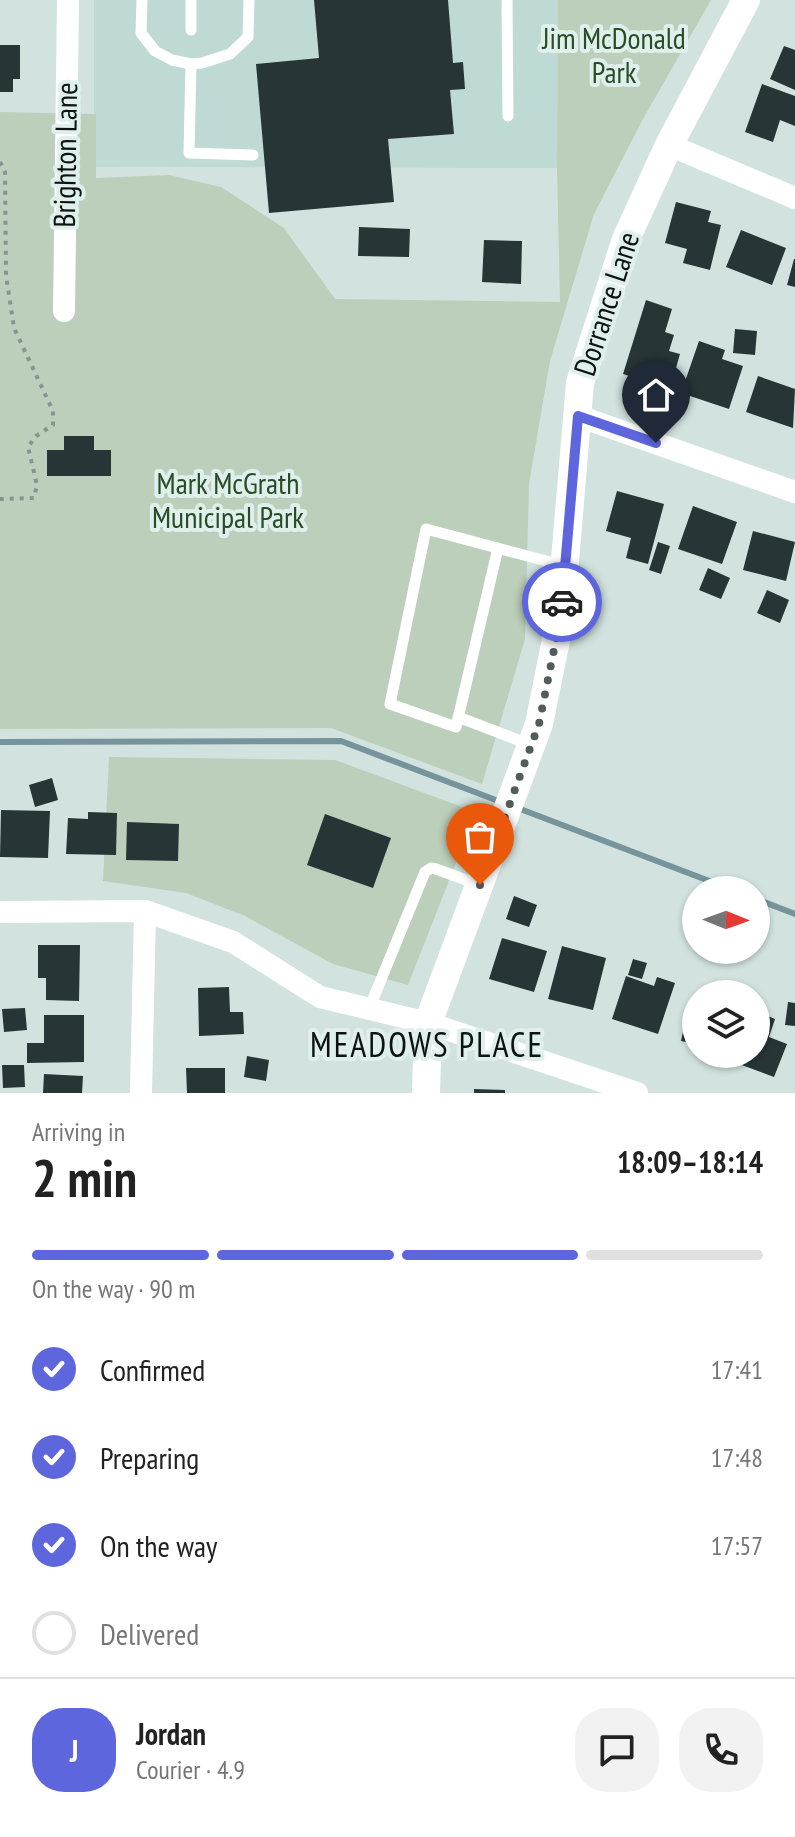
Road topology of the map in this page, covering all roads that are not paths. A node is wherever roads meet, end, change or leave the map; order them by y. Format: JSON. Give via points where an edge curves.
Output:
{"nodes":[{"id":1,"x":68,"y":0,"type":"edge"},
{"id":2,"x":142,"y":0,"type":"edge"},
{"id":3,"x":191,"y":0,"type":"edge"},
{"id":4,"x":249,"y":0,"type":"edge"},
{"id":5,"x":507,"y":0,"type":"edge"},
{"id":6,"x":746,"y":0,"type":"edge"},
{"id":7,"x":191,"y":30,"type":"dead end"},
{"id":8,"x":191,"y":64,"type":"junction"},
{"id":9,"x":508,"y":116,"type":"dead end"},
{"id":10,"x":669,"y":145,"type":"junction"},
{"id":11,"x":253,"y":155,"type":"dead end"},
{"id":12,"x":795,"y":198,"type":"edge"},
{"id":13,"x":64,"y":311,"type":"dead end"},
{"id":14,"x":578,"y":416,"type":"junction"},
{"id":15,"x":795,"y":492,"type":"edge"},
{"id":16,"x":498,"y":548,"type":"junction"},
{"id":17,"x":565,"y":566,"type":"junction"},
{"id":18,"x":458,"y":717,"type":"junction"},
{"id":19,"x":531,"y":745,"type":"junction"},
{"id":20,"x":480,"y":885,"type":"junction"},
{"id":21,"x":145,"y":911,"type":"junction"},
{"id":22,"x":0,"y":912,"type":"edge"},
{"id":23,"x":369,"y":1009,"type":"junction"},
{"id":24,"x":428,"y":1023,"type":"junction"},
{"id":25,"x":141,"y":1093,"type":"edge"},
{"id":26,"x":426,"y":1093,"type":"edge"},
{"id":27,"x":637,"y":1093,"type":"edge"}],
"edges":[{"from":1,"to":13,"type":"street","name":"Brighton Lane"},
{"from":2,"to":8,"type":"lane","via":[[141,33],[155,51]]},
{"from":3,"to":7,"type":"lane"},
{"from":4,"to":8,"type":"lane","via":[[248,37],[230,54]]},
{"from":5,"to":9,"type":"lane"},
{"from":6,"to":10,"type":"street","name":"Dorrance Lane"},
{"from":8,"to":11,"type":"lane","via":[[189,153]]},
{"from":10,"to":12,"type":"street"},
{"from":10,"to":14,"type":"street","name":"Dorrance Lane","via":[[622,252],[580,383]]},
{"from":14,"to":15,"type":"street"},
{"from":14,"to":17,"type":"street","name":"Dorrance Lane"},
{"from":16,"to":17,"type":"lane"},
{"from":16,"to":18,"type":"lane"},
{"from":16,"to":18,"type":"lane","via":[[426,529],[390,704],[456,727]]},
{"from":17,"to":19,"type":"street","name":"Dorrance Lane","via":[[560,620]]},
{"from":18,"to":19,"type":"lane"},
{"from":19,"to":20,"type":"street","name":"Dorrance Lane"},
{"from":20,"to":23,"type":"lane","via":[[436,869],[425,872]]},
{"from":20,"to":24,"type":"street","name":"Dorrance Lane"},
{"from":21,"to":22,"type":"street"},
{"from":21,"to":23,"type":"street","via":[[233,942],[320,997]]},
{"from":21,"to":25,"type":"street"},
{"from":23,"to":24,"type":"street"},
{"from":24,"to":26,"type":"street","name":"Dorrance Lane"},
{"from":24,"to":27,"type":"street"}]}
